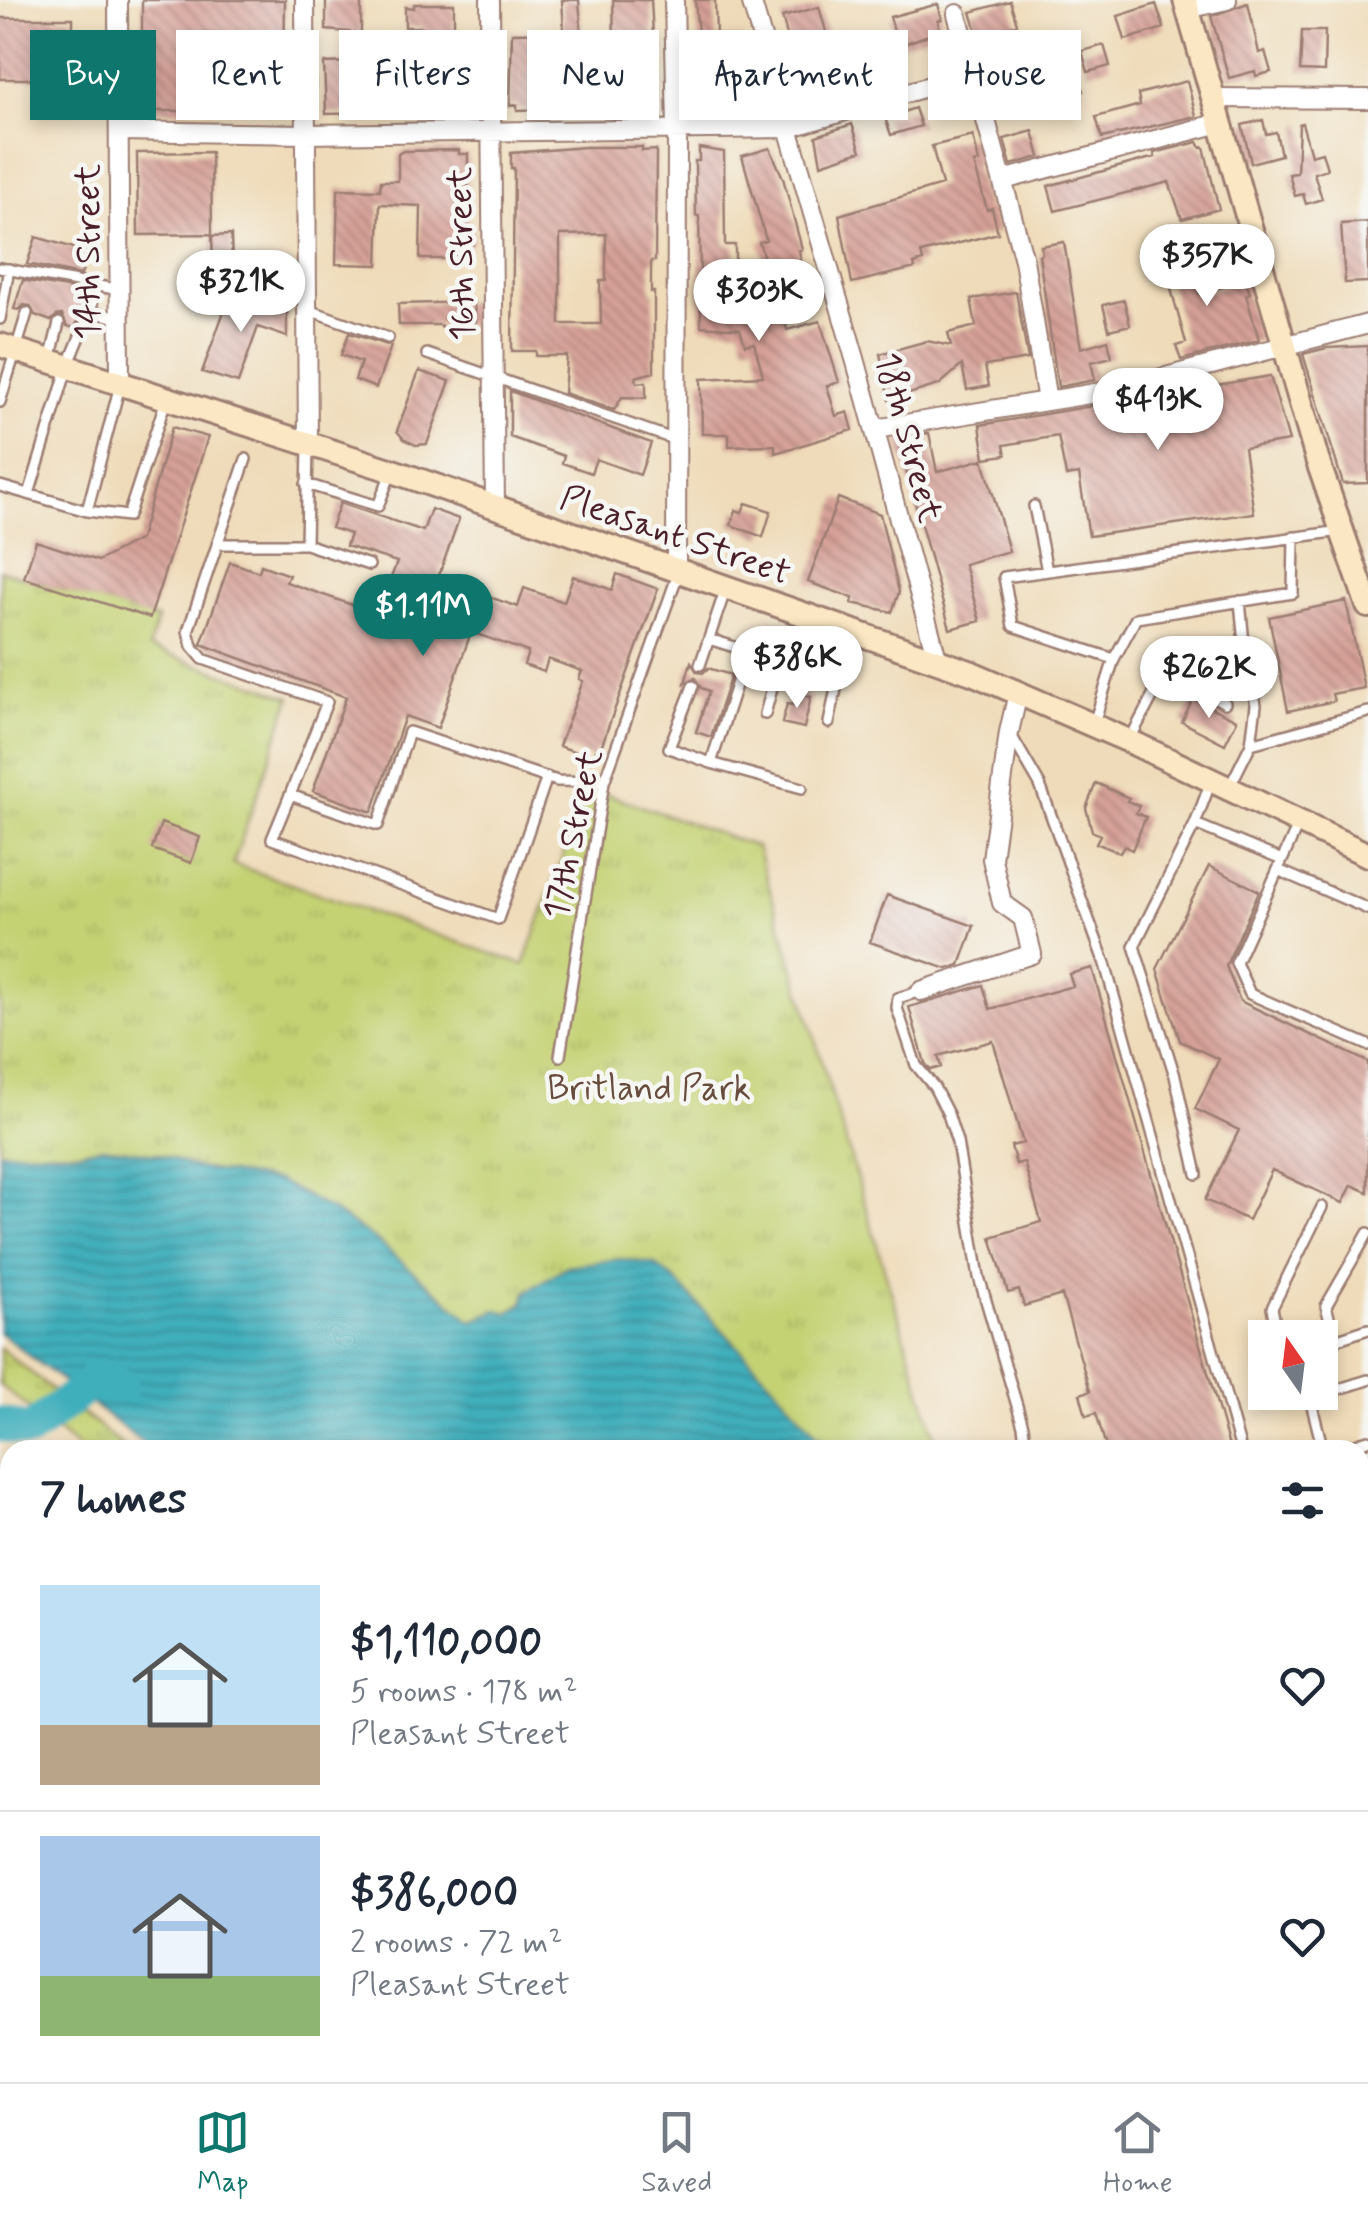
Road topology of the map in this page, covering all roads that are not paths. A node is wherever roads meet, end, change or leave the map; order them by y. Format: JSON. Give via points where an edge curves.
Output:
{"nodes":[{"id":1,"x":118,"y":0,"type":"edge"},
{"id":2,"x":306,"y":0,"type":"edge"},
{"id":3,"x":490,"y":0,"type":"edge"},
{"id":4,"x":674,"y":0,"type":"edge"},
{"id":5,"x":751,"y":0,"type":"edge"},
{"id":6,"x":1227,"y":0,"type":"edge"},
{"id":7,"x":1186,"y":5,"type":"edge"},
{"id":8,"x":957,"y":14,"type":"dead end"},
{"id":9,"x":961,"y":30,"type":"edge"},
{"id":10,"x":928,"y":87,"type":"edge"},
{"id":11,"x":1212,"y":98,"type":"junction"},
{"id":12,"x":1368,"y":98,"type":"edge"},
{"id":13,"x":986,"y":120,"type":"edge"},
{"id":14,"x":1220,"y":123,"type":"junction"},
{"id":15,"x":789,"y":128,"type":"junction"},
{"id":16,"x":492,"y":130,"type":"junction"},
{"id":17,"x":677,"y":130,"type":"junction"},
{"id":18,"x":119,"y":131,"type":"junction"},
{"id":19,"x":305,"y":134,"type":"junction"},
{"id":20,"x":1003,"y":180,"type":"junction"},
{"id":21,"x":5,"y":268,"type":"edge"},
{"id":22,"x":68,"y":281,"type":"junction"},
{"id":23,"x":96,"y":287,"type":"junction"},
{"id":24,"x":120,"y":290,"type":"junction"},
{"id":25,"x":66,"y":292,"type":"dead end"},
{"id":26,"x":309,"y":310,"type":"junction"},
{"id":27,"x":90,"y":312,"type":"junction"},
{"id":28,"x":27,"y":313,"type":"dead end"},
{"id":29,"x":120,"y":318,"type":"junction"},
{"id":30,"x":0,"y":319,"type":"edge"},
{"id":31,"x":59,"y":323,"type":"dead end"},
{"id":32,"x":1368,"y":324,"type":"edge"},
{"id":33,"x":388,"y":338,"type":"dead end"},
{"id":34,"x":1284,"y":344,"type":"junction"},
{"id":35,"x":7,"y":347,"type":"edge"},
{"id":36,"x":427,"y":354,"type":"dead end"},
{"id":37,"x":59,"y":363,"type":"junction"},
{"id":38,"x":494,"y":375,"type":"junction"},
{"id":39,"x":120,"y":383,"type":"junction"},
{"id":40,"x":167,"y":398,"type":"junction"},
{"id":41,"x":1047,"y":401,"type":"junction"},
{"id":42,"x":0,"y":402,"type":"edge"},
{"id":43,"x":874,"y":429,"type":"junction"},
{"id":44,"x":676,"y":440,"type":"junction"},
{"id":45,"x":308,"y":443,"type":"junction"},
{"id":46,"x":246,"y":460,"type":"dead end"},
{"id":47,"x":392,"y":471,"type":"junction"},
{"id":48,"x":306,"y":484,"type":"junction"},
{"id":49,"x":0,"y":486,"type":"edge"},
{"id":50,"x":30,"y":494,"type":"junction"},
{"id":51,"x":1034,"y":506,"type":"dead end"},
{"id":52,"x":496,"y":507,"type":"junction"},
{"id":53,"x":87,"y":511,"type":"junction"},
{"id":54,"x":1342,"y":530,"type":"junction"},
{"id":55,"x":1294,"y":537,"type":"junction"},
{"id":56,"x":218,"y":544,"type":"junction"},
{"id":57,"x":306,"y":544,"type":"junction"},
{"id":58,"x":369,"y":565,"type":"dead end"},
{"id":59,"x":678,"y":571,"type":"junction"},
{"id":60,"x":1047,"y":571,"type":"junction"},
{"id":61,"x":726,"y":588,"type":"junction"},
{"id":62,"x":1240,"y":601,"type":"junction"},
{"id":63,"x":1368,"y":606,"type":"edge"},
{"id":64,"x":810,"y":618,"type":"junction"},
{"id":65,"x":709,"y":639,"type":"junction"},
{"id":66,"x":746,"y":651,"type":"junction"},
{"id":67,"x":1246,"y":654,"type":"junction"},
{"id":68,"x":1114,"y":659,"type":"junction"},
{"id":69,"x":779,"y":662,"type":"junction"},
{"id":70,"x":938,"y":662,"type":"junction"},
{"id":71,"x":1190,"y":662,"type":"dead end"},
{"id":72,"x":700,"y":665,"type":"dead end"},
{"id":73,"x":796,"y":666,"type":"junction"},
{"id":74,"x":693,"y":686,"type":"dead end"},
{"id":75,"x":1018,"y":693,"type":"junction"},
{"id":76,"x":1225,"y":703,"type":"dead end"},
{"id":77,"x":1368,"y":712,"type":"edge"},
{"id":78,"x":765,"y":714,"type":"dead end"},
{"id":79,"x":829,"y":722,"type":"dead end"},
{"id":80,"x":1093,"y":726,"type":"junction"},
{"id":81,"x":1009,"y":732,"type":"junction"},
{"id":82,"x":1129,"y":741,"type":"junction"},
{"id":83,"x":1252,"y":744,"type":"junction"},
{"id":84,"x":710,"y":763,"type":"junction"},
{"id":85,"x":547,"y":777,"type":"junction"},
{"id":86,"x":604,"y":782,"type":"junction"},
{"id":87,"x":1220,"y":784,"type":"junction"},
{"id":88,"x":802,"y":788,"type":"dead end"},
{"id":89,"x":290,"y":795,"type":"junction"},
{"id":90,"x":1299,"y":822,"type":"junction"},
{"id":91,"x":1195,"y":824,"type":"junction"},
{"id":92,"x":1368,"y":838,"type":"edge"},
{"id":93,"x":1340,"y":841,"type":"junction"},
{"id":94,"x":1368,"y":855,"type":"edge"},
{"id":95,"x":1280,"y":865,"type":"junction"},
{"id":96,"x":1368,"y":909,"type":"edge"},
{"id":97,"x":921,"y":991,"type":"joint"},
{"id":98,"x":1368,"y":1045,"type":"edge"},
{"id":99,"x":560,"y":1056,"type":"dead end"},
{"id":100,"x":1197,"y":1174,"type":"dead end"},
{"id":101,"x":1322,"y":1207,"type":"dead end"},
{"id":102,"x":1368,"y":1232,"type":"edge"},
{"id":103,"x":1274,"y":1320,"type":"edge"},
{"id":104,"x":1330,"y":1320,"type":"edge"},
{"id":105,"x":1368,"y":1330,"type":"edge"},
{"id":106,"x":1338,"y":1339,"type":"edge"},
{"id":107,"x":1368,"y":1380,"type":"edge"},
{"id":108,"x":1024,"y":1440,"type":"edge"},
{"id":109,"x":1238,"y":1440,"type":"edge"},
{"id":110,"x":1320,"y":1440,"type":"edge"}],
"edges":[{"from":1,"to":18,"type":"street","name":"14th Street"},
{"from":2,"to":19,"type":"street"},
{"from":3,"to":16,"type":"street","name":"16th Street"},
{"from":4,"to":17,"type":"street"},
{"from":5,"to":15,"type":"street","name":"18th Street"},
{"from":6,"to":7,"type":"street"},
{"from":7,"to":11,"type":"main road"},
{"from":8,"to":9,"type":"street"},
{"from":10,"to":15,"type":"street"},
{"from":11,"to":12,"type":"street"},
{"from":11,"to":14,"type":"main road"},
{"from":13,"to":20,"type":"street"},
{"from":14,"to":20,"type":"street"},
{"from":14,"to":34,"type":"main road"},
{"from":15,"to":17,"type":"street"},
{"from":15,"to":43,"type":"street","name":"18th Street"},
{"from":16,"to":17,"type":"street"},
{"from":16,"to":19,"type":"street"},
{"from":16,"to":38,"type":"street","name":"16th Street"},
{"from":17,"to":44,"type":"street"},
{"from":18,"to":19,"type":"street"},
{"from":18,"to":24,"type":"street","name":"14th Street"},
{"from":19,"to":26,"type":"street"},
{"from":20,"to":41,"type":"street"},
{"from":21,"to":22,"type":"lane"},
{"from":21,"to":30,"type":"lane"},
{"from":22,"to":23,"type":"lane"},
{"from":22,"to":25,"type":"lane"},
{"from":23,"to":24,"type":"lane"},
{"from":23,"to":27,"type":"lane"},
{"from":24,"to":29,"type":"street","name":"14th Street"},
{"from":26,"to":33,"type":"lane"},
{"from":26,"to":45,"type":"street"},
{"from":27,"to":29,"type":"lane"},
{"from":27,"to":37,"type":"lane"},
{"from":28,"to":35,"type":"lane"},
{"from":29,"to":39,"type":"street","name":"14th Street"},
{"from":31,"to":37,"type":"lane"},
{"from":32,"to":34,"type":"street"},
{"from":34,"to":41,"type":"street","via":[[1120,389]]},
{"from":34,"to":54,"type":"main road"},
{"from":35,"to":37,"type":"main road","name":"Pleasant Street"},
{"from":35,"to":42,"type":"lane"},
{"from":36,"to":38,"type":"lane"},
{"from":37,"to":39,"type":"main road","name":"Pleasant Street"},
{"from":37,"to":50,"type":"lane"},
{"from":38,"to":44,"type":"lane"},
{"from":38,"to":52,"type":"street","name":"16th Street"},
{"from":39,"to":40,"type":"main road","name":"Pleasant Street"},
{"from":39,"to":53,"type":"lane"},
{"from":40,"to":45,"type":"main road","name":"Pleasant Street"},
{"from":40,"to":53,"type":"lane","via":[[128,516]]},
{"from":41,"to":43,"type":"street"},
{"from":43,"to":70,"type":"street","name":"18th Street"},
{"from":44,"to":59,"type":"street"},
{"from":45,"to":47,"type":"main road","name":"Pleasant Street"},
{"from":45,"to":48,"type":"lane"},
{"from":46,"to":56,"type":"lane"},
{"from":47,"to":48,"type":"lane","via":[[378,506]]},
{"from":47,"to":52,"type":"main road","name":"Pleasant Street"},
{"from":48,"to":57,"type":"lane"},
{"from":49,"to":50,"type":"lane"},
{"from":50,"to":53,"type":"lane"},
{"from":51,"to":60,"type":"lane"},
{"from":52,"to":59,"type":"main road","name":"Pleasant Street"},
{"from":54,"to":55,"type":"lane"},
{"from":54,"to":63,"type":"main road"},
{"from":55,"to":60,"type":"lane"},
{"from":55,"to":62,"type":"lane","via":[[1293,593]]},
{"from":56,"to":57,"type":"lane"},
{"from":56,"to":89,"type":"lane","via":[[188,631],[192,646],[203,659],[326,702]]},
{"from":57,"to":58,"type":"lane"},
{"from":59,"to":61,"type":"main road","name":"Pleasant Street"},
{"from":59,"to":86,"type":"lane","name":"17th Street"},
{"from":60,"to":68,"type":"lane","via":[[1004,577],[1012,626]]},
{"from":61,"to":64,"type":"main road","name":"Pleasant Street"},
{"from":61,"to":65,"type":"lane"},
{"from":62,"to":67,"type":"lane"},
{"from":62,"to":68,"type":"lane","via":[[1136,618]]},
{"from":64,"to":70,"type":"main road","name":"Pleasant Street"},
{"from":64,"to":73,"type":"lane"},
{"from":65,"to":66,"type":"lane"},
{"from":65,"to":72,"type":"lane"},
{"from":66,"to":69,"type":"lane"},
{"from":66,"to":84,"type":"lane"},
{"from":67,"to":71,"type":"lane"},
{"from":67,"to":83,"type":"lane","via":[[1256,705]]},
{"from":68,"to":80,"type":"lane"},
{"from":69,"to":73,"type":"lane"},
{"from":69,"to":78,"type":"lane"},
{"from":70,"to":75,"type":"main road","name":"Pleasant Street"},
{"from":73,"to":79,"type":"lane","via":[[838,680]]},
{"from":74,"to":84,"type":"lane","via":[[669,748]]},
{"from":75,"to":80,"type":"main road","name":"Pleasant Street"},
{"from":75,"to":81,"type":"street"},
{"from":76,"to":82,"type":"lane","via":[[1166,671]]},
{"from":77,"to":83,"type":"lane"},
{"from":80,"to":82,"type":"main road","name":"Pleasant Street"},
{"from":81,"to":97,"type":"street","via":[[992,859],[1002,903],[1022,918],[1032,954]]},
{"from":81,"to":109,"type":"lane","via":[[1040,785],[1105,964]]},
{"from":82,"to":87,"type":"main road","name":"Pleasant Street"},
{"from":83,"to":87,"type":"lane"},
{"from":84,"to":88,"type":"lane"},
{"from":85,"to":86,"type":"lane"},
{"from":85,"to":89,"type":"lane","via":[[409,732],[378,826]]},
{"from":85,"to":89,"type":"lane","via":[[498,919],[272,839]]},
{"from":86,"to":99,"type":"lane","name":"17th Street"},
{"from":87,"to":90,"type":"main road","name":"Pleasant Street"},
{"from":87,"to":91,"type":"lane"},
{"from":90,"to":93,"type":"main road","name":"Pleasant Street"},
{"from":90,"to":95,"type":"lane"},
{"from":91,"to":95,"type":"lane"},
{"from":91,"to":100,"type":"lane","via":[[1134,946]]},
{"from":92,"to":93,"type":"main road"},
{"from":93,"to":94,"type":"main road","name":"Pleasant Street"},
{"from":95,"to":96,"type":"lane"},
{"from":95,"to":98,"type":"lane","via":[[1236,964],[1250,994]]},
{"from":97,"to":108,"type":"lane","via":[[903,994],[897,1008],[916,1065],[934,1087],[957,1142],[979,1277]]},
{"from":101,"to":103,"type":"lane","via":[[1272,1308]]},
{"from":102,"to":104,"type":"lane","via":[[1326,1306]]},
{"from":105,"to":106,"type":"lane"},
{"from":107,"to":110,"type":"lane","via":[[1310,1398]]}]}
